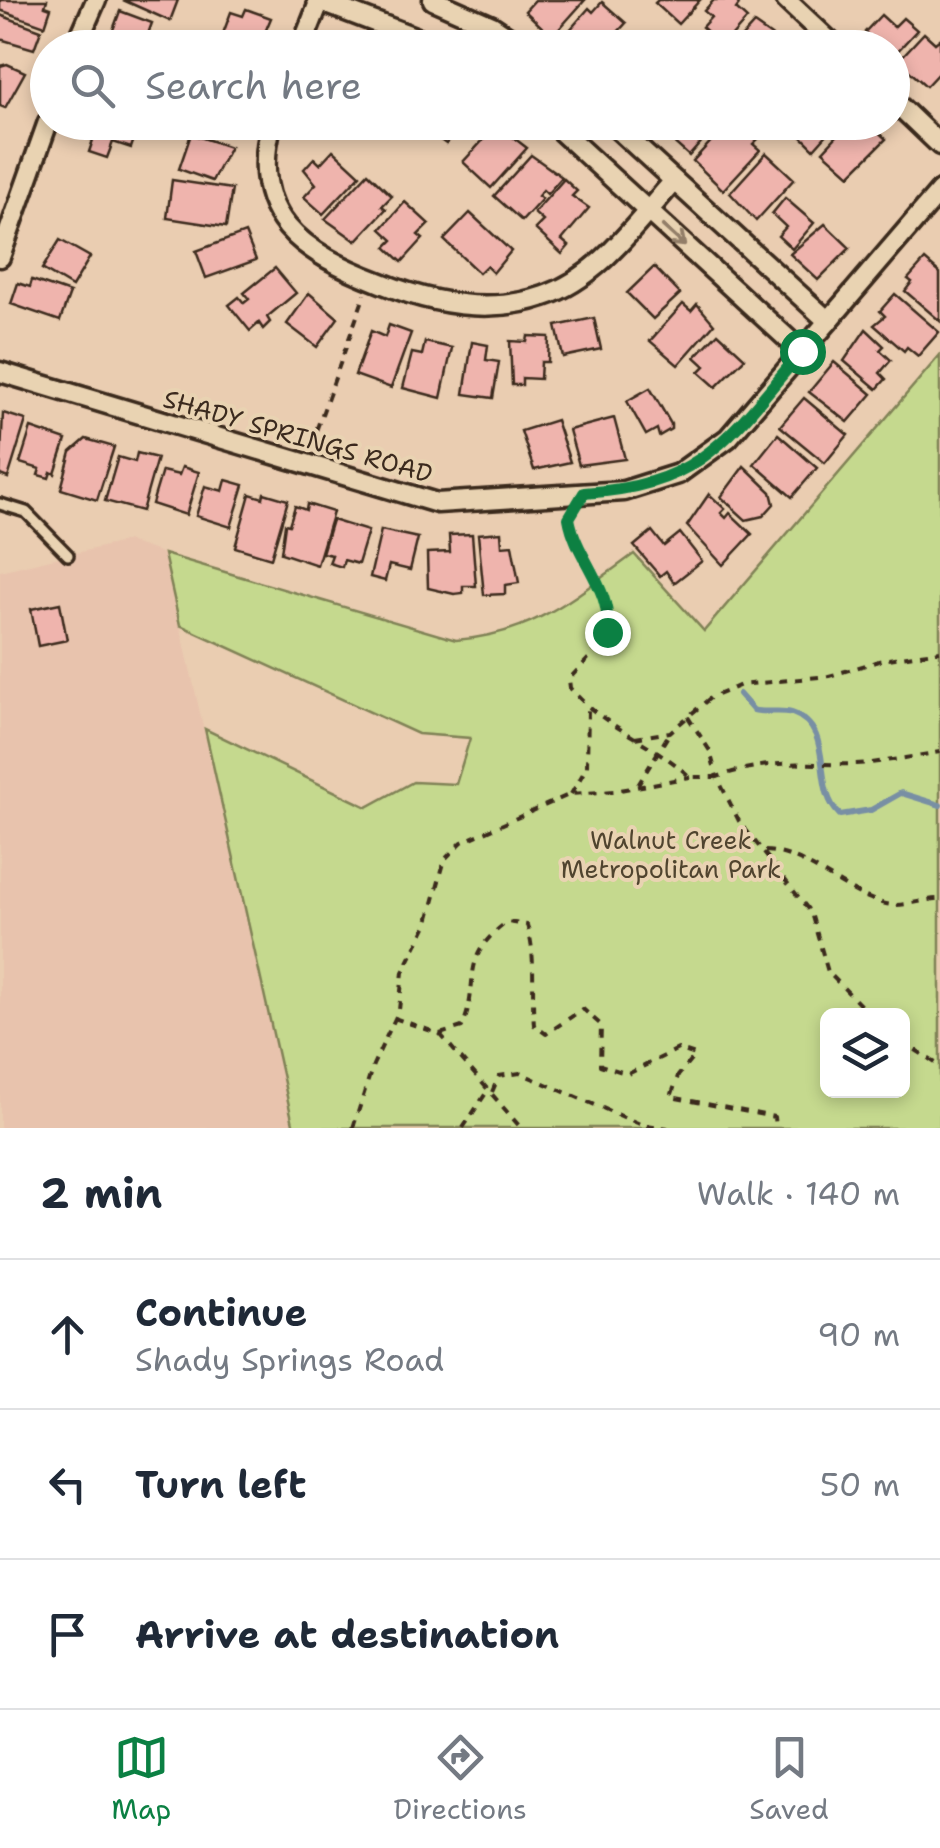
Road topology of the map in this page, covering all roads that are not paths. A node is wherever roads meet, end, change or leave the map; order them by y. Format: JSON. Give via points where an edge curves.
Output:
{"nodes":[{"id":1,"x":96,"y":0,"type":"edge"},
{"id":2,"x":319,"y":0,"type":"edge"},
{"id":3,"x":432,"y":0,"type":"edge"},
{"id":4,"x":786,"y":0,"type":"edge"},
{"id":5,"x":83,"y":30,"type":"edge"},
{"id":6,"x":308,"y":30,"type":"edge"},
{"id":7,"x":396,"y":30,"type":"edge"},
{"id":8,"x":498,"y":30,"type":"edge"},
{"id":9,"x":818,"y":30,"type":"edge"},
{"id":10,"x":910,"y":116,"type":"edge"},
{"id":11,"x":42,"y":140,"type":"edge"},
{"id":12,"x":268,"y":140,"type":"edge"},
{"id":13,"x":570,"y":140,"type":"edge"},
{"id":14,"x":630,"y":140,"type":"edge"},
{"id":15,"x":940,"y":145,"type":"edge"},
{"id":16,"x":674,"y":181,"type":"junction"},
{"id":17,"x":940,"y":191,"type":"edge"},
{"id":18,"x":647,"y":211,"type":"junction"},
{"id":19,"x":0,"y":257,"type":"edge"},
{"id":20,"x":828,"y":320,"type":"junction"},
{"id":21,"x":802,"y":351,"type":"junction"},
{"id":22,"x":0,"y":372,"type":"edge"},
{"id":23,"x":0,"y":504,"type":"edge"},
{"id":24,"x":68,"y":555,"type":"dead end"}],
"edges":[{"from":1,"to":5,"type":"street"},
{"from":2,"to":6,"type":"street"},
{"from":2,"to":7,"type":"street"},
{"from":3,"to":8,"type":"street"},
{"from":4,"to":9,"type":"street"},
{"from":10,"to":15,"type":"street"},
{"from":11,"to":19,"type":"street"},
{"from":12,"to":18,"type":"street","via":[[266,178],[285,225],[304,246],[372,280],[459,306],[498,306],[568,286],[599,264]]},
{"from":13,"to":18,"type":"street"},
{"from":14,"to":16,"type":"street"},
{"from":16,"to":18,"type":"street"},
{"from":16,"to":20,"type":"street"},
{"from":17,"to":20,"type":"street","name":"SHADY SPRINGS ROAD"},
{"from":18,"to":21,"type":"street","one_way":true},
{"from":20,"to":21,"type":"street","name":"SHADY SPRINGS ROAD"},
{"from":21,"to":22,"type":"street","name":"SHADY SPRINGS ROAD","via":[[703,460],[646,486],[437,503]]},
{"from":23,"to":24,"type":"lane","via":[[26,512]]}]}
